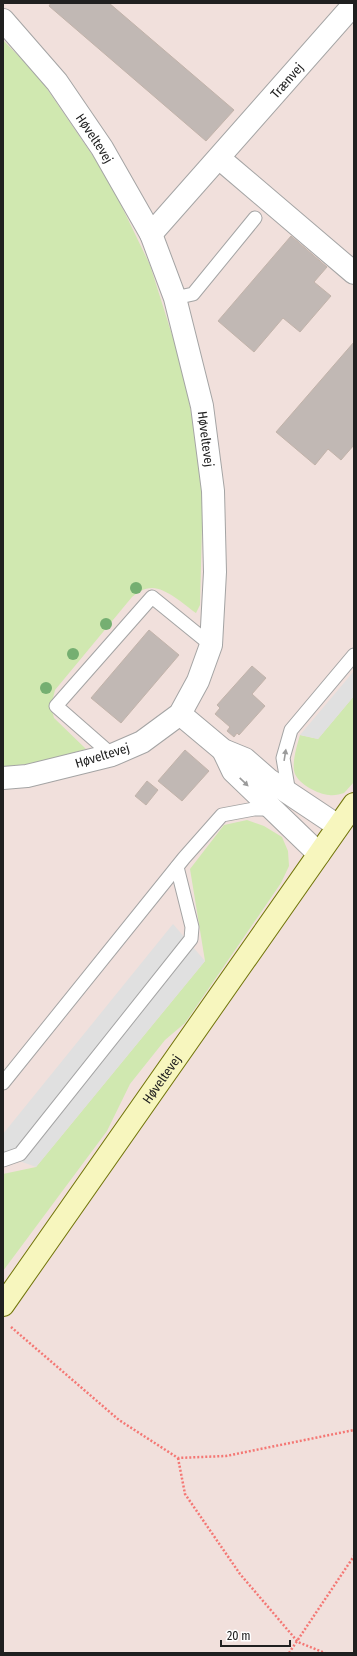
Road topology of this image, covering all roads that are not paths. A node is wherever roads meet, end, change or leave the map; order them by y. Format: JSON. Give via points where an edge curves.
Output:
{"nodes":[{"id":1,"x":354,"y":4,"type":"edge"},
{"id":2,"x":3,"y":20,"type":"edge"},
{"id":3,"x":219,"y":158,"type":"junction"},
{"id":4,"x":255,"y":218,"type":"dead end"},
{"id":5,"x":151,"y":234,"type":"junction"},
{"id":6,"x":354,"y":273,"type":"edge"},
{"id":7,"x":174,"y":298,"type":"junction"},
{"id":8,"x":211,"y":645,"type":"junction"},
{"id":9,"x":354,"y":655,"type":"edge"},
{"id":10,"x":180,"y":714,"type":"junction"},
{"id":11,"x":223,"y":750,"type":"junction"},
{"id":12,"x":112,"y":755,"type":"junction"},
{"id":13,"x":3,"y":778,"type":"edge"},
{"id":14,"x":290,"y":793,"type":"junction"},
{"id":15,"x":354,"y":804,"type":"edge"},
{"id":16,"x":273,"y":809,"type":"junction"},
{"id":17,"x":338,"y":826,"type":"junction"},
{"id":18,"x":319,"y":854,"type":"junction"},
{"id":19,"x":177,"y":867,"type":"junction"},
{"id":20,"x":3,"y":1083,"type":"edge"},
{"id":21,"x":3,"y":1160,"type":"edge"},
{"id":22,"x":6,"y":1314,"type":"edge"}],
"edges":[{"from":1,"to":3,"type":"street","name":"Trænvej"},
{"from":2,"to":5,"type":"street","name":"Høveltevej","via":[[57,82],[102,148]]},
{"from":3,"to":5,"type":"street","name":"Trænvej"},
{"from":3,"to":6,"type":"street"},
{"from":4,"to":7,"type":"lane","via":[[194,294]]},
{"from":5,"to":7,"type":"street","name":"Høveltevej"},
{"from":7,"to":8,"type":"street","name":"Høveltevej","via":[[202,406],[213,492],[215,572]]},
{"from":8,"to":10,"type":"street","name":"Høveltevej","via":[[198,681]]},
{"from":8,"to":12,"type":"lane","via":[[152,597],[56,706]]},
{"from":14,"to":9,"type":"lane","one_way":true,"via":[[283,758],[291,730]]},
{"from":10,"to":11,"type":"street"},
{"from":10,"to":12,"type":"street","name":"Høveltevej","via":[[142,742]]},
{"from":11,"to":14,"type":"street","via":[[245,759],[269,780]]},
{"from":11,"to":16,"type":"street","one_way":true,"via":[[233,771]]},
{"from":12,"to":13,"type":"street","name":"Høveltevej","via":[[27,776]]},
{"from":14,"to":17,"type":"street"},
{"from":15,"to":17,"type":"street","name":"Høveltevej"},
{"from":16,"to":18,"type":"street"},
{"from":16,"to":19,"type":"lane","via":[[254,809],[222,815]]},
{"from":17,"to":18,"type":"street","name":"Høveltevej"},
{"from":18,"to":22,"type":"street","name":"Høveltevej"},
{"from":19,"to":20,"type":"lane"},
{"from":19,"to":21,"type":"lane","via":[[192,927],[191,939],[20,1154]]}]}
